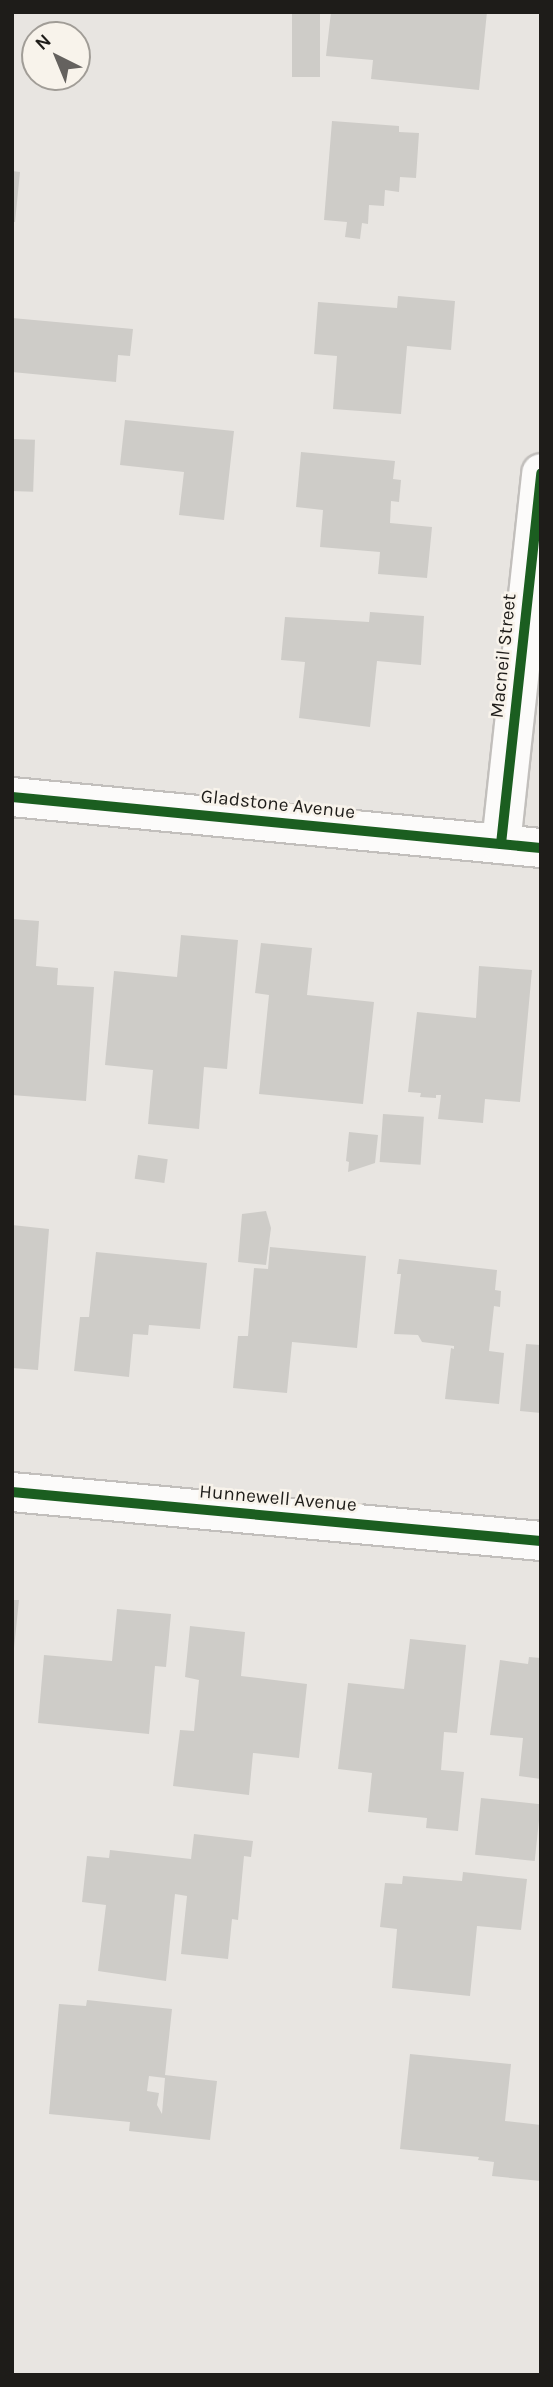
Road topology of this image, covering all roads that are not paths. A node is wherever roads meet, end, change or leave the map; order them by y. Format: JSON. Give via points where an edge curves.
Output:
{"nodes":[{"id":1,"x":541,"y":473,"type":"edge"},
{"id":2,"x":12,"y":797,"type":"edge"},
{"id":3,"x":501,"y":844,"type":"junction"},
{"id":4,"x":541,"y":848,"type":"edge"},
{"id":5,"x":12,"y":1492,"type":"edge"},
{"id":6,"x":541,"y":1541,"type":"edge"}],
"edges":[{"from":1,"to":3,"type":"street","name":"Macneil Street"},
{"from":2,"to":3,"type":"street","name":"Gladstone Avenue"},
{"from":3,"to":4,"type":"street","name":"Gladstone Avenue"},
{"from":5,"to":6,"type":"street","name":"Hunnewell Avenue"}]}
